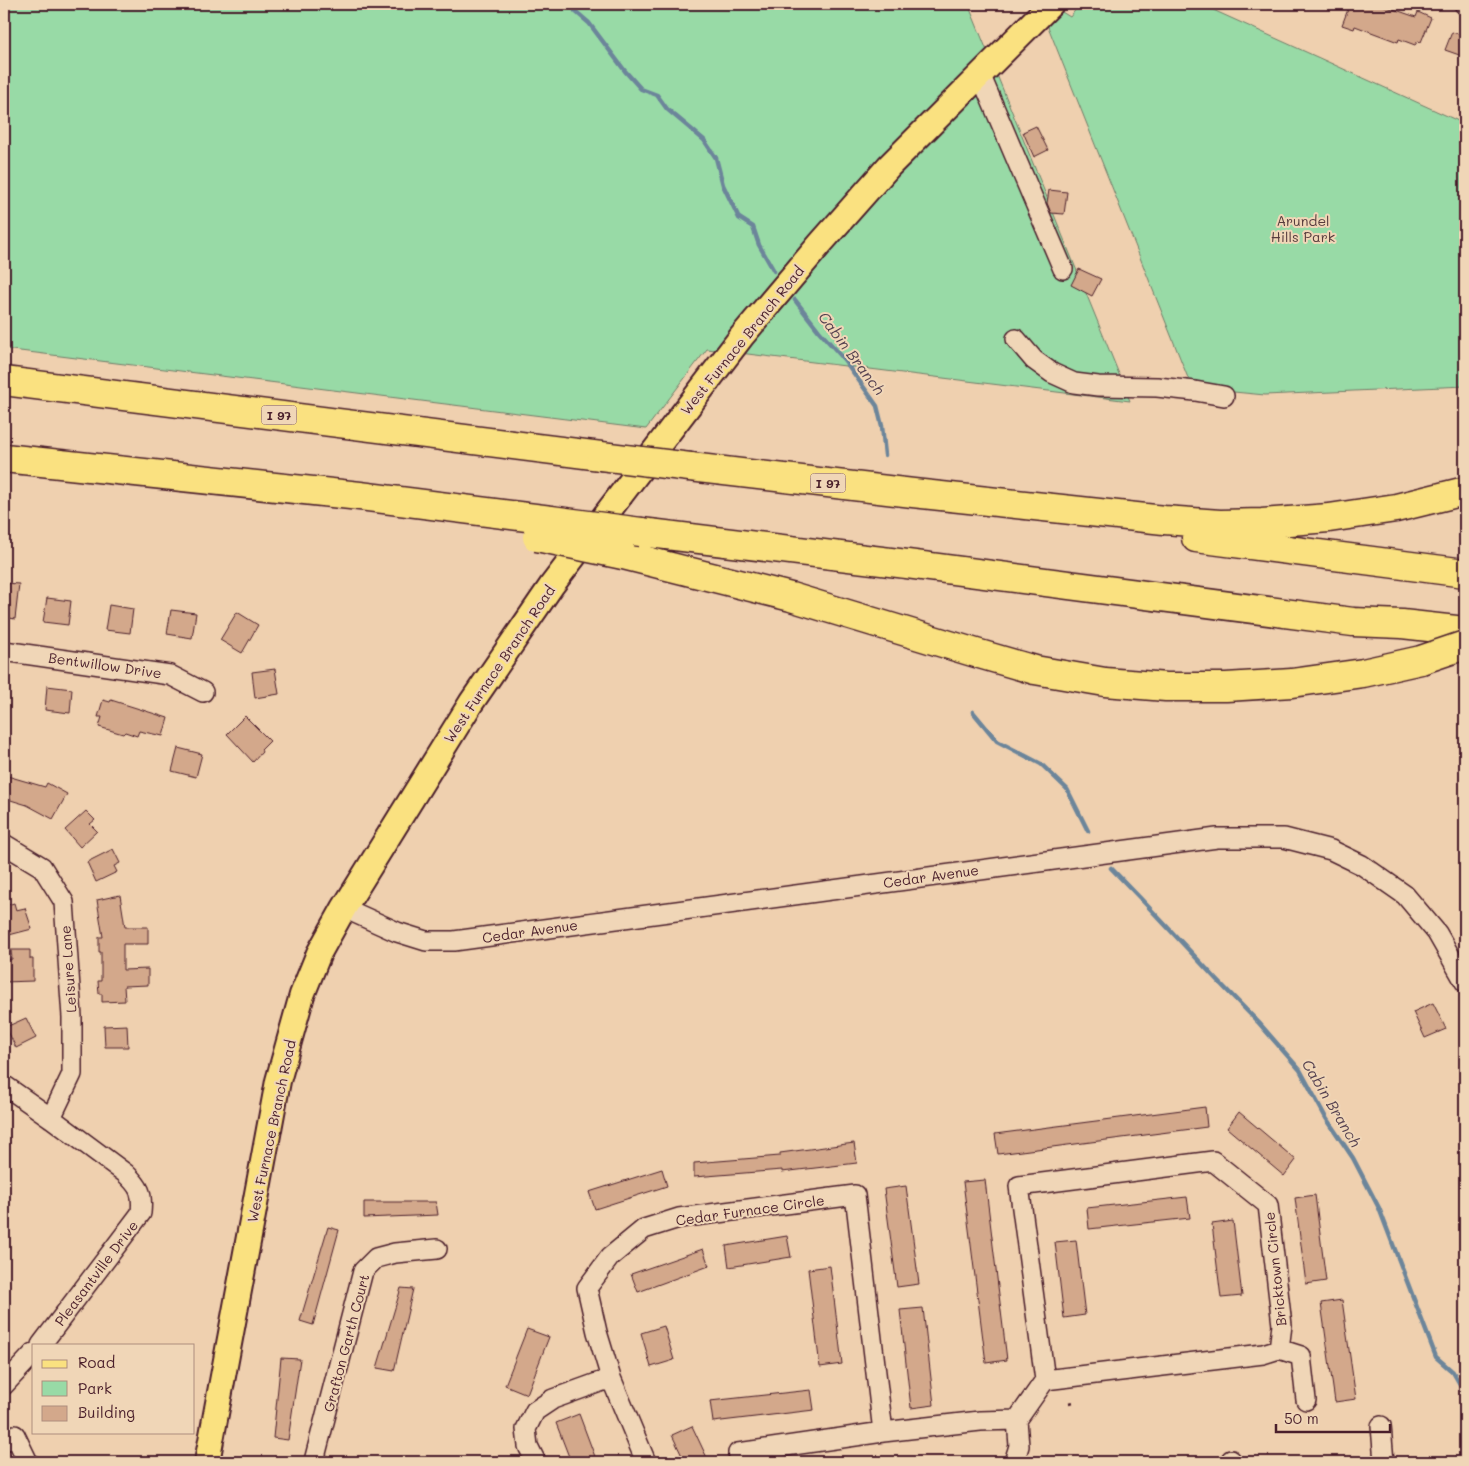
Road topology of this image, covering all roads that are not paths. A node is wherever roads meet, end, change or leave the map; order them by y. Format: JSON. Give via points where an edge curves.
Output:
{"nodes":[{"id":1,"x":1051,"y":4,"type":"edge"},
{"id":2,"x":980,"y":74,"type":"junction"},
{"id":3,"x":1064,"y":269,"type":"dead end"},
{"id":4,"x":1016,"y":339,"type":"dead end"},
{"id":5,"x":4,"y":381,"type":"edge"},
{"id":6,"x":1224,"y":396,"type":"dead end"},
{"id":7,"x":4,"y":459,"type":"edge"},
{"id":8,"x":1465,"y":491,"type":"edge"},
{"id":9,"x":913,"y":493,"type":"junction"},
{"id":10,"x":544,"y":528,"type":"junction"},
{"id":11,"x":1465,"y":573,"type":"edge"},
{"id":12,"x":1353,"y":622,"type":"junction"},
{"id":13,"x":1465,"y":631,"type":"edge"},
{"id":14,"x":1465,"y":645,"type":"edge"},
{"id":15,"x":4,"y":650,"type":"edge"},
{"id":16,"x":204,"y":692,"type":"dead end"},
{"id":17,"x":4,"y":844,"type":"edge"},
{"id":18,"x":344,"y":908,"type":"junction"},
{"id":19,"x":1465,"y":982,"type":"edge"},
{"id":20,"x":4,"y":1085,"type":"edge"},
{"id":21,"x":51,"y":1118,"type":"junction"},
{"id":22,"x":437,"y":1250,"type":"dead end"},
{"id":23,"x":42,"y":1344,"type":"edge"},
{"id":24,"x":1279,"y":1349,"type":"junction"},
{"id":25,"x":32,"y":1355,"type":"edge"},
{"id":26,"x":610,"y":1378,"type":"junction"},
{"id":27,"x":1045,"y":1380,"type":"junction"},
{"id":28,"x":4,"y":1385,"type":"edge"},
{"id":29,"x":1306,"y":1400,"type":"dead end"},
{"id":30,"x":1017,"y":1420,"type":"junction"},
{"id":31,"x":1381,"y":1426,"type":"dead end"},
{"id":32,"x":883,"y":1432,"type":"junction"},
{"id":33,"x":4,"y":1441,"type":"edge"},
{"id":34,"x":738,"y":1453,"type":"dead end"},
{"id":35,"x":28,"y":1462,"type":"edge"},
{"id":36,"x":207,"y":1462,"type":"edge"},
{"id":37,"x":315,"y":1462,"type":"edge"},
{"id":38,"x":536,"y":1462,"type":"edge"},
{"id":39,"x":646,"y":1462,"type":"edge"},
{"id":40,"x":1014,"y":1462,"type":"edge"},
{"id":41,"x":1384,"y":1462,"type":"edge"}],
"edges":[{"from":1,"to":2,"type":"main road","name":"West Furnace Branch Road"},
{"from":2,"to":3,"type":"street"},
{"from":2,"to":18,"type":"main road","name":"West Furnace Branch Road","via":[[889,166],[820,244],[742,336],[668,432],[552,585],[471,704]]},
{"from":4,"to":6,"type":"street","via":[[1034,360],[1074,383],[1157,387]]},
{"from":5,"to":9,"type":"highway","number":"I 97","bridge":true},
{"from":7,"to":10,"type":"highway","via":[[360,496]]},
{"from":8,"to":9,"type":"highway","via":[[1396,508],[1330,518],[1237,524],[1164,520]]},
{"from":9,"to":11,"type":"highway","via":[[1162,534]]},
{"from":10,"to":12,"type":"highway","bridge":true,"via":[[641,532]]},
{"from":10,"to":14,"type":"highway","bridge":true,"via":[[623,555],[791,596],[1035,670],[1105,682],[1166,687],[1292,683],[1363,673],[1421,660]]},
{"from":12,"to":13,"type":"highway"},
{"from":12,"to":14,"type":"highway"},
{"from":15,"to":16,"type":"street","name":"Bentwillow Drive","via":[[170,675]]},
{"from":17,"to":21,"type":"street","name":"Leisure Lane","via":[[42,867],[64,902],[72,1017],[72,1074]]},
{"from":18,"to":19,"type":"street","name":"Cedar Avenue","via":[[397,932],[426,940],[454,941],[1217,838],[1284,838],[1332,850],[1362,865],[1405,895],[1437,932]]},
{"from":18,"to":36,"type":"main road","name":"West Furnace Branch Road","via":[[302,995],[278,1080]]},
{"from":20,"to":21,"type":"street","name":"Pleasantville Drive"},
{"from":21,"to":23,"type":"street","name":"Pleasantville Drive","via":[[125,1173],[143,1198],[141,1213]]},
{"from":22,"to":37,"type":"street","name":"Grafton Garth Court","via":[[376,1258],[362,1271]]},
{"from":24,"to":27,"type":"street","via":[[1263,1354]]},
{"from":24,"to":27,"type":"street","name":"Bricktown Circle","via":[[1282,1325],[1268,1205],[1213,1161],[1019,1186]]},
{"from":24,"to":29,"type":"street","via":[[1301,1356]]},
{"from":25,"to":28,"type":"street"},
{"from":26,"to":32,"type":"street","name":"Cedar Furnace Circle","via":[[587,1288],[610,1256],[644,1229],[679,1218],[855,1195]]},
{"from":26,"to":38,"type":"street","via":[[553,1399],[535,1411],[526,1429],[528,1446]]},
{"from":26,"to":39,"type":"street","name":"Cedar Furnace Circle"},
{"from":27,"to":30,"type":"street"},
{"from":30,"to":32,"type":"street"},
{"from":30,"to":40,"type":"street","via":[[1019,1446]]},
{"from":31,"to":41,"type":"street"},
{"from":32,"to":34,"type":"street"},
{"from":33,"to":35,"type":"street","via":[[15,1435]]}]}
